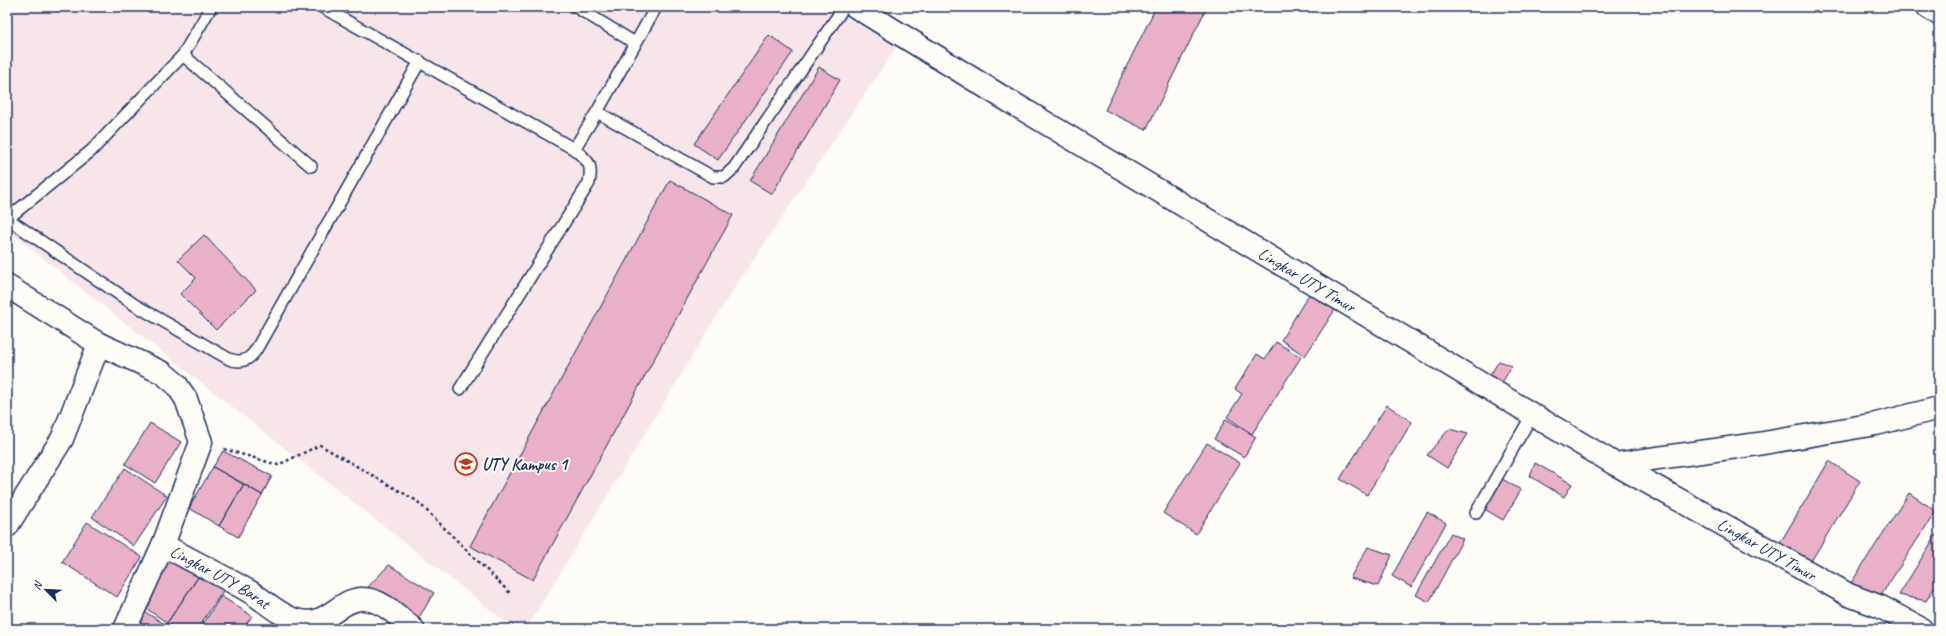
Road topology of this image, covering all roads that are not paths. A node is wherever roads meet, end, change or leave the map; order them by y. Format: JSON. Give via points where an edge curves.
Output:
{"nodes":[{"id":1,"x":211,"y":7,"type":"edge"},
{"id":2,"x":322,"y":7,"type":"edge"},
{"id":3,"x":576,"y":7,"type":"edge"},
{"id":4,"x":656,"y":7,"type":"edge"},
{"id":5,"x":844,"y":7,"type":"edge"},
{"id":6,"x":856,"y":7,"type":"edge"},
{"id":7,"x":1928,"y":7,"type":"edge"},
{"id":8,"x":1939,"y":14,"type":"edge"},
{"id":9,"x":636,"y":43,"type":"junction"},
{"id":10,"x":183,"y":55,"type":"junction"},
{"id":11,"x":420,"y":61,"type":"junction"},
{"id":12,"x":597,"y":112,"type":"junction"},
{"id":13,"x":574,"y":149,"type":"junction"},
{"id":14,"x":311,"y":166,"type":"dead end"},
{"id":15,"x":8,"y":219,"type":"edge"},
{"id":16,"x":7,"y":286,"type":"edge"},
{"id":17,"x":99,"y":344,"type":"junction"},
{"id":18,"x":460,"y":389,"type":"dead end"},
{"id":19,"x":1939,"y":408,"type":"edge"},
{"id":20,"x":1532,"y":415,"type":"junction"},
{"id":21,"x":1615,"y":464,"type":"junction"},
{"id":22,"x":1476,"y":513,"type":"dead end"},
{"id":23,"x":7,"y":526,"type":"edge"},
{"id":24,"x":163,"y":545,"type":"junction"},
{"id":25,"x":125,"y":629,"type":"edge"},
{"id":26,"x":413,"y":629,"type":"edge"},
{"id":27,"x":1921,"y":629,"type":"edge"}],
"edges":[{"from":1,"to":10,"type":"lane"},
{"from":2,"to":11,"type":"lane"},
{"from":3,"to":9,"type":"lane"},
{"from":4,"to":9,"type":"lane"},
{"from":5,"to":12,"type":"lane","via":[[734,168],[724,177],[713,177]]},
{"from":6,"to":20,"type":"street","name":"Lingkar UTY Timur"},
{"from":7,"to":8,"type":"street"},
{"from":9,"to":12,"type":"lane"},
{"from":10,"to":14,"type":"lane"},
{"from":10,"to":15,"type":"lane","via":[[91,151]]},
{"from":11,"to":13,"type":"lane"},
{"from":11,"to":15,"type":"lane","via":[[257,348],[250,358],[244,361],[229,359],[135,305]]},
{"from":12,"to":13,"type":"lane"},
{"from":13,"to":18,"type":"lane","via":[[589,162],[589,183]]},
{"from":16,"to":17,"type":"street"},
{"from":17,"to":23,"type":"street","via":[[62,439]]},
{"from":17,"to":24,"type":"street","name":"Lingkar UTY Barat","via":[[163,373],[176,384],[186,399],[201,442]]},
{"from":19,"to":21,"type":"street","via":[[1868,425],[1758,444]]},
{"from":20,"to":21,"type":"street","name":"Lingkar UTY Timur"},
{"from":20,"to":22,"type":"lane"},
{"from":21,"to":27,"type":"street","name":"Lingkar UTY Timur","via":[[1849,595],[1881,607]]},
{"from":24,"to":25,"type":"street"},
{"from":24,"to":26,"type":"street","name":"Lingkar UTY Barat","via":[[213,571],[294,620],[319,620],[348,602],[360,599],[386,607]]}]}
